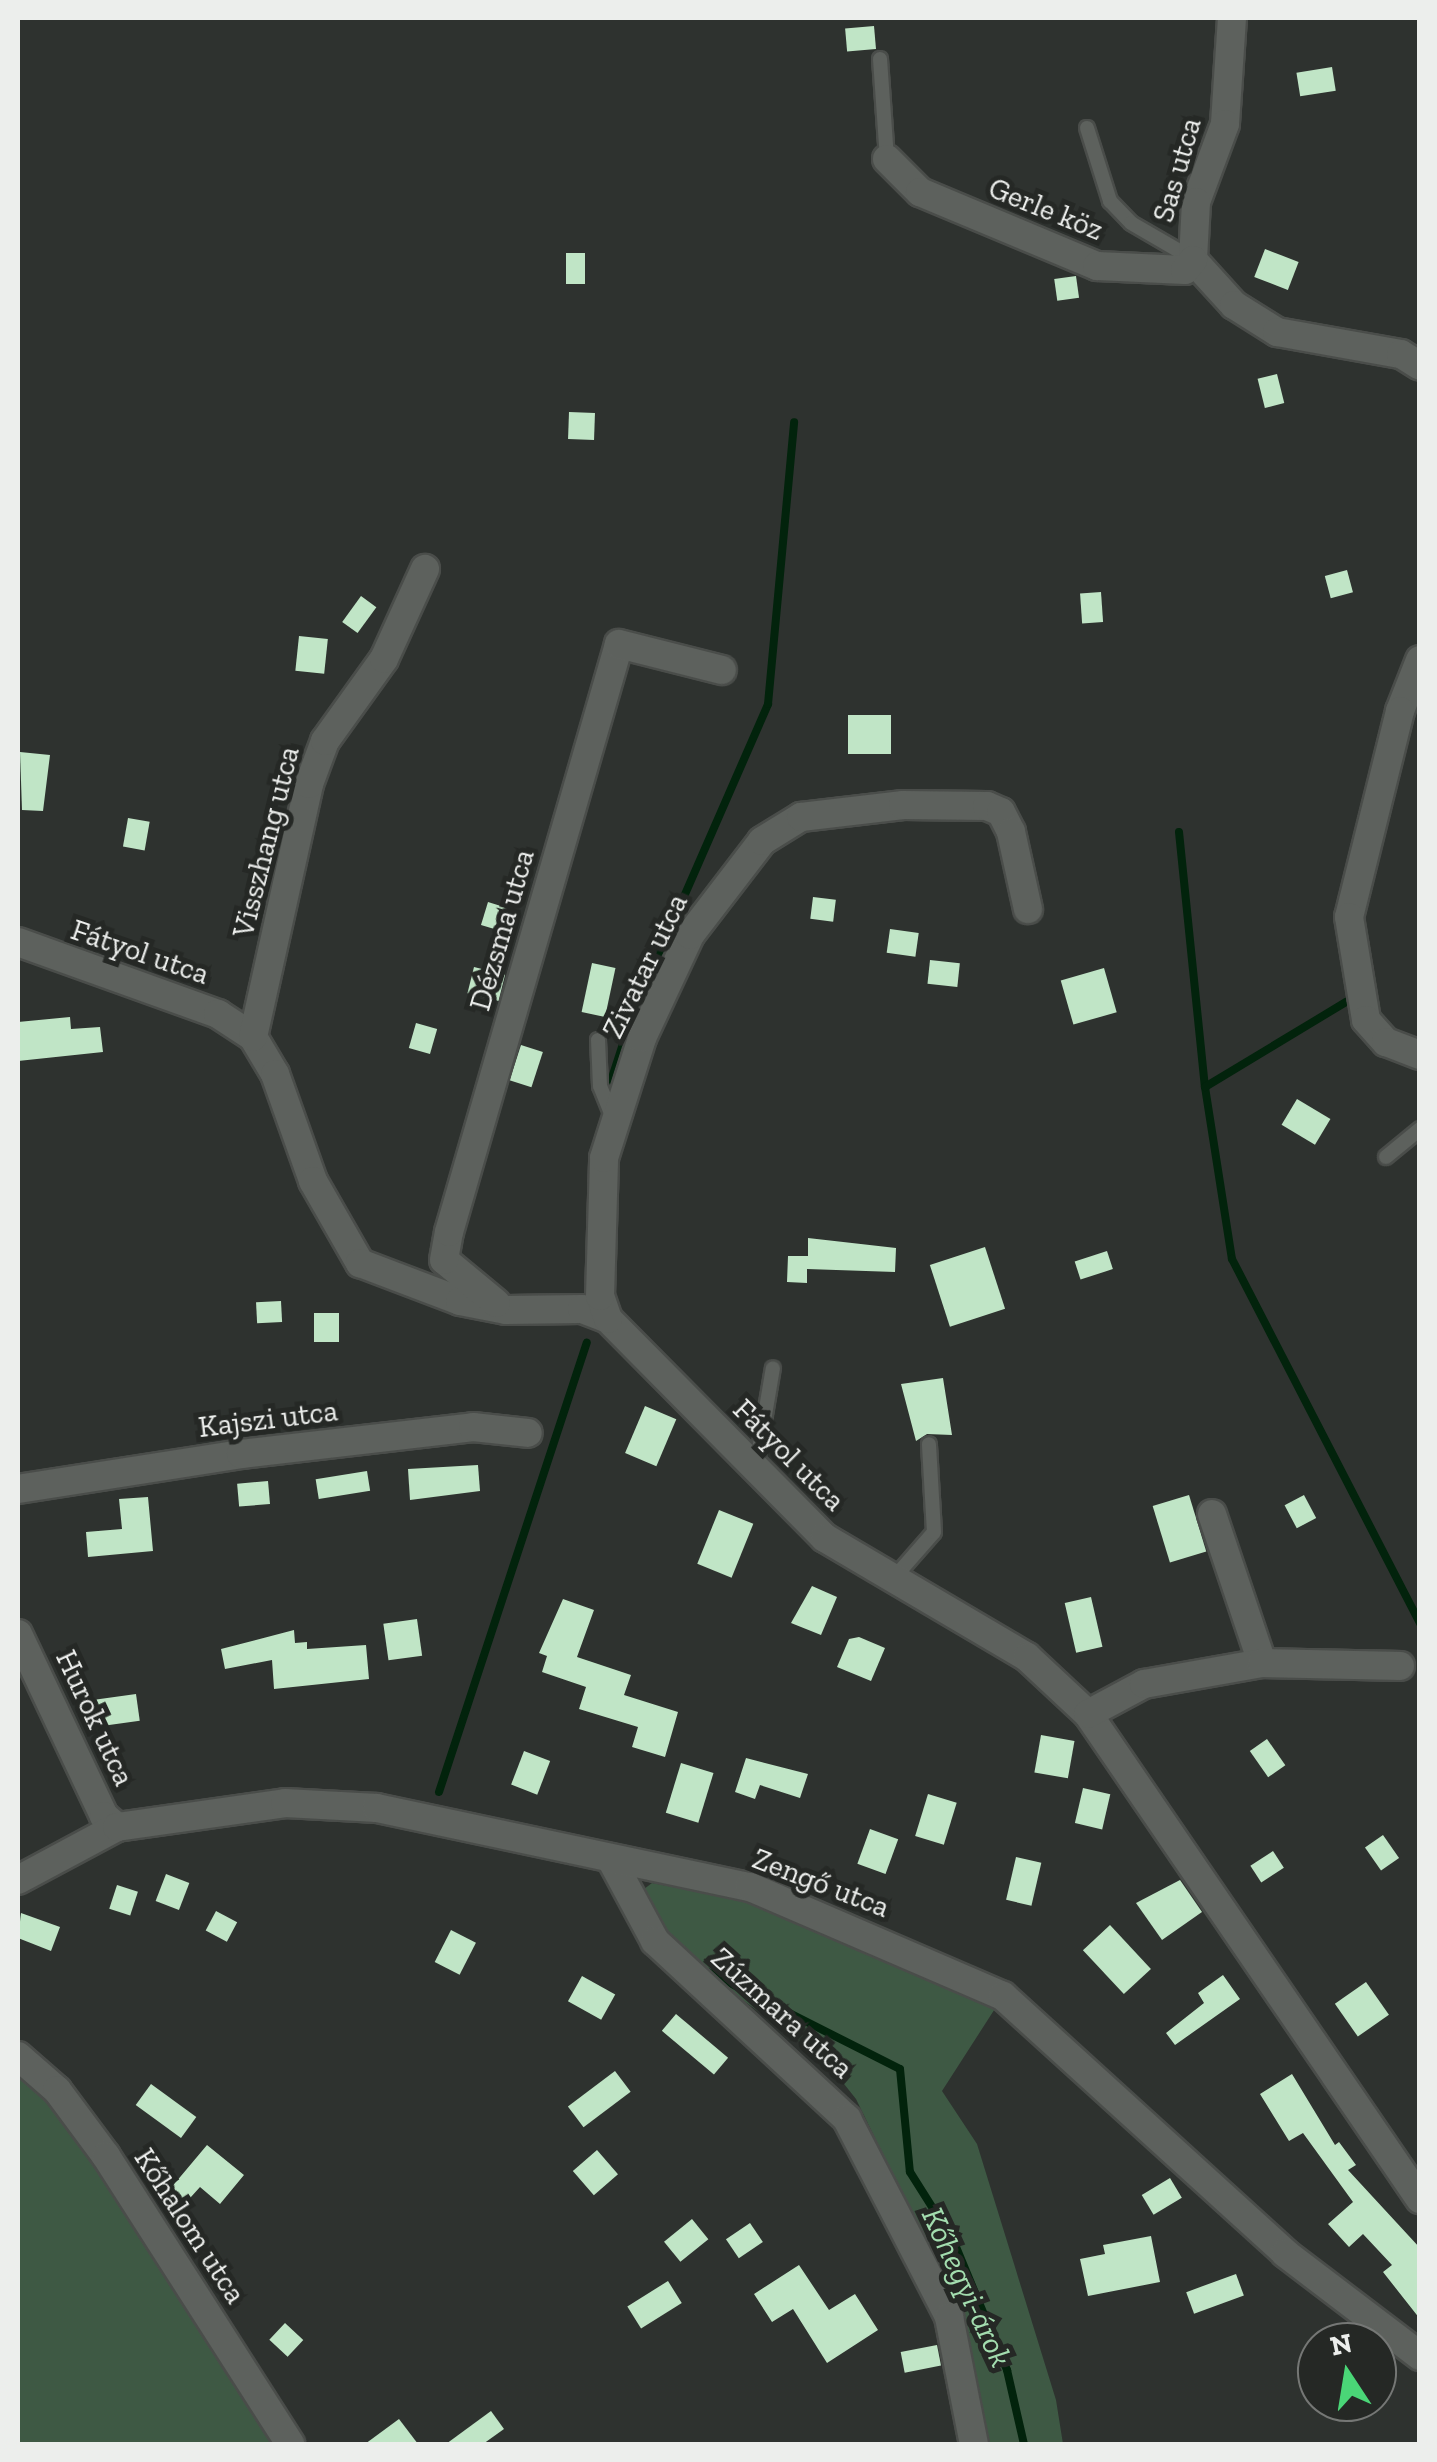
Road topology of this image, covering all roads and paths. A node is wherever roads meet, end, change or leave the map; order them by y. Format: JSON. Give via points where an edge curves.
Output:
{"nodes":[{"id":1,"x":1232,"y":18,"type":"edge"},
{"id":2,"x":880,"y":59,"type":"dead end"},
{"id":3,"x":1086,"y":128,"type":"dead end"},
{"id":4,"x":886,"y":159,"type":"joint"},
{"id":5,"x":1193,"y":260,"type":"junction"},
{"id":6,"x":1420,"y":366,"type":"edge"},
{"id":7,"x":426,"y":569,"type":"dead end"},
{"id":8,"x":1420,"y":660,"type":"edge"},
{"id":9,"x":722,"y":670,"type":"dead end"},
{"id":10,"x":1028,"y":909,"type":"dead end"},
{"id":11,"x":18,"y":942,"type":"edge"},
{"id":12,"x":253,"y":1038,"type":"junction"},
{"id":13,"x":598,"y":1040,"type":"dead end"},
{"id":14,"x":1420,"y":1054,"type":"edge"},
{"id":15,"x":615,"y":1124,"type":"junction"},
{"id":16,"x":1420,"y":1129,"type":"edge"},
{"id":17,"x":1386,"y":1157,"type":"dead end"},
{"id":18,"x":506,"y":1310,"type":"junction"},
{"id":19,"x":608,"y":1318,"type":"junction"},
{"id":20,"x":773,"y":1368,"type":"dead end"},
{"id":21,"x":528,"y":1433,"type":"dead end"},
{"id":22,"x":929,"y":1444,"type":"dead end"},
{"id":23,"x":756,"y":1469,"type":"junction"},
{"id":24,"x":18,"y":1489,"type":"edge"},
{"id":25,"x":1212,"y":1514,"type":"dead end"},
{"id":26,"x":893,"y":1579,"type":"junction"},
{"id":27,"x":18,"y":1634,"type":"edge"},
{"id":28,"x":1262,"y":1664,"type":"junction"},
{"id":29,"x":1400,"y":1666,"type":"dead end"},
{"id":30,"x":1088,"y":1714,"type":"junction"},
{"id":31,"x":116,"y":1827,"type":"junction"},
{"id":32,"x":612,"y":1862,"type":"junction"},
{"id":33,"x":18,"y":1880,"type":"edge"},
{"id":34,"x":18,"y":2056,"type":"edge"},
{"id":35,"x":1420,"y":2199,"type":"edge"},
{"id":36,"x":1420,"y":2356,"type":"edge"},
{"id":37,"x":290,"y":2444,"type":"edge"},
{"id":38,"x":974,"y":2444,"type":"edge"}],
"edges":[{"from":1,"to":5,"type":"street","name":"Sas utca","via":[[1225,124],[1196,202]]},
{"from":2,"to":4,"type":"lane"},
{"from":3,"to":5,"type":"lane","via":[[1131,223]]},
{"from":4,"to":5,"type":"street","name":"Gerle köz","via":[[920,192],[1097,266],[1185,270]]},
{"from":5,"to":6,"type":"street","name":"Sas utca","via":[[1234,305],[1277,332],[1401,354]]},
{"from":7,"to":12,"type":"street","name":"Visszhang utca","via":[[384,659],[342,711],[314,770]]},
{"from":8,"to":14,"type":"street","via":[[1400,711],[1349,917],[1366,1020],[1386,1042]]},
{"from":9,"to":18,"type":"street","name":"Dézsma utca","via":[[619,644],[446,1246],[444,1260],[456,1274]]},
{"from":10,"to":15,"type":"street","name":"Zivatar utca","via":[[1001,812],[986,806],[878,807],[801,817],[762,840],[690,936],[642,1038]]},
{"from":11,"to":12,"type":"street","name":"Fátyol utca","via":[[218,1014]]},
{"from":12,"to":18,"type":"street","name":"Fátyol utca","via":[[275,1074],[313,1181],[360,1263],[460,1301]]},
{"from":13,"to":15,"type":"lane","via":[[600,1086]]},
{"from":15,"to":19,"type":"street","name":"Zivatar utca","via":[[604,1158],[600,1296]]},
{"from":16,"to":17,"type":"lane"},
{"from":18,"to":19,"type":"street","name":"Fátyol utca","via":[[582,1309]]},
{"from":19,"to":23,"type":"street","name":"Fátyol utca"},
{"from":20,"to":23,"type":"lane"},
{"from":21,"to":24,"type":"street","name":"Kajszi utca","via":[[473,1428]]},
{"from":22,"to":26,"type":"lane","via":[[934,1532]]},
{"from":23,"to":26,"type":"street","name":"Fátyol utca","via":[[824,1538]]},
{"from":25,"to":28,"type":"street"},
{"from":26,"to":30,"type":"street","name":"Fátyol utca","via":[[1027,1657]]},
{"from":27,"to":31,"type":"street","name":"Hurok utca","via":[[104,1816]]},
{"from":28,"to":29,"type":"street"},
{"from":28,"to":30,"type":"street","via":[[1144,1684]]},
{"from":30,"to":35,"type":"street","name":"Fátyol utca"},
{"from":31,"to":32,"type":"street","name":"Zengő utca","via":[[285,1803],[377,1808]]},
{"from":31,"to":33,"type":"street","name":"Zengő utca"},
{"from":32,"to":36,"type":"street","name":"Zengő utca","via":[[750,1886],[1003,1996],[1285,2253]]},
{"from":32,"to":38,"type":"street","name":"Zúzmara utca","via":[[655,1942],[847,2118],[949,2317]]},
{"from":34,"to":37,"type":"street","name":"Kőhalom utca","via":[[57,2090],[106,2156]]}]}
